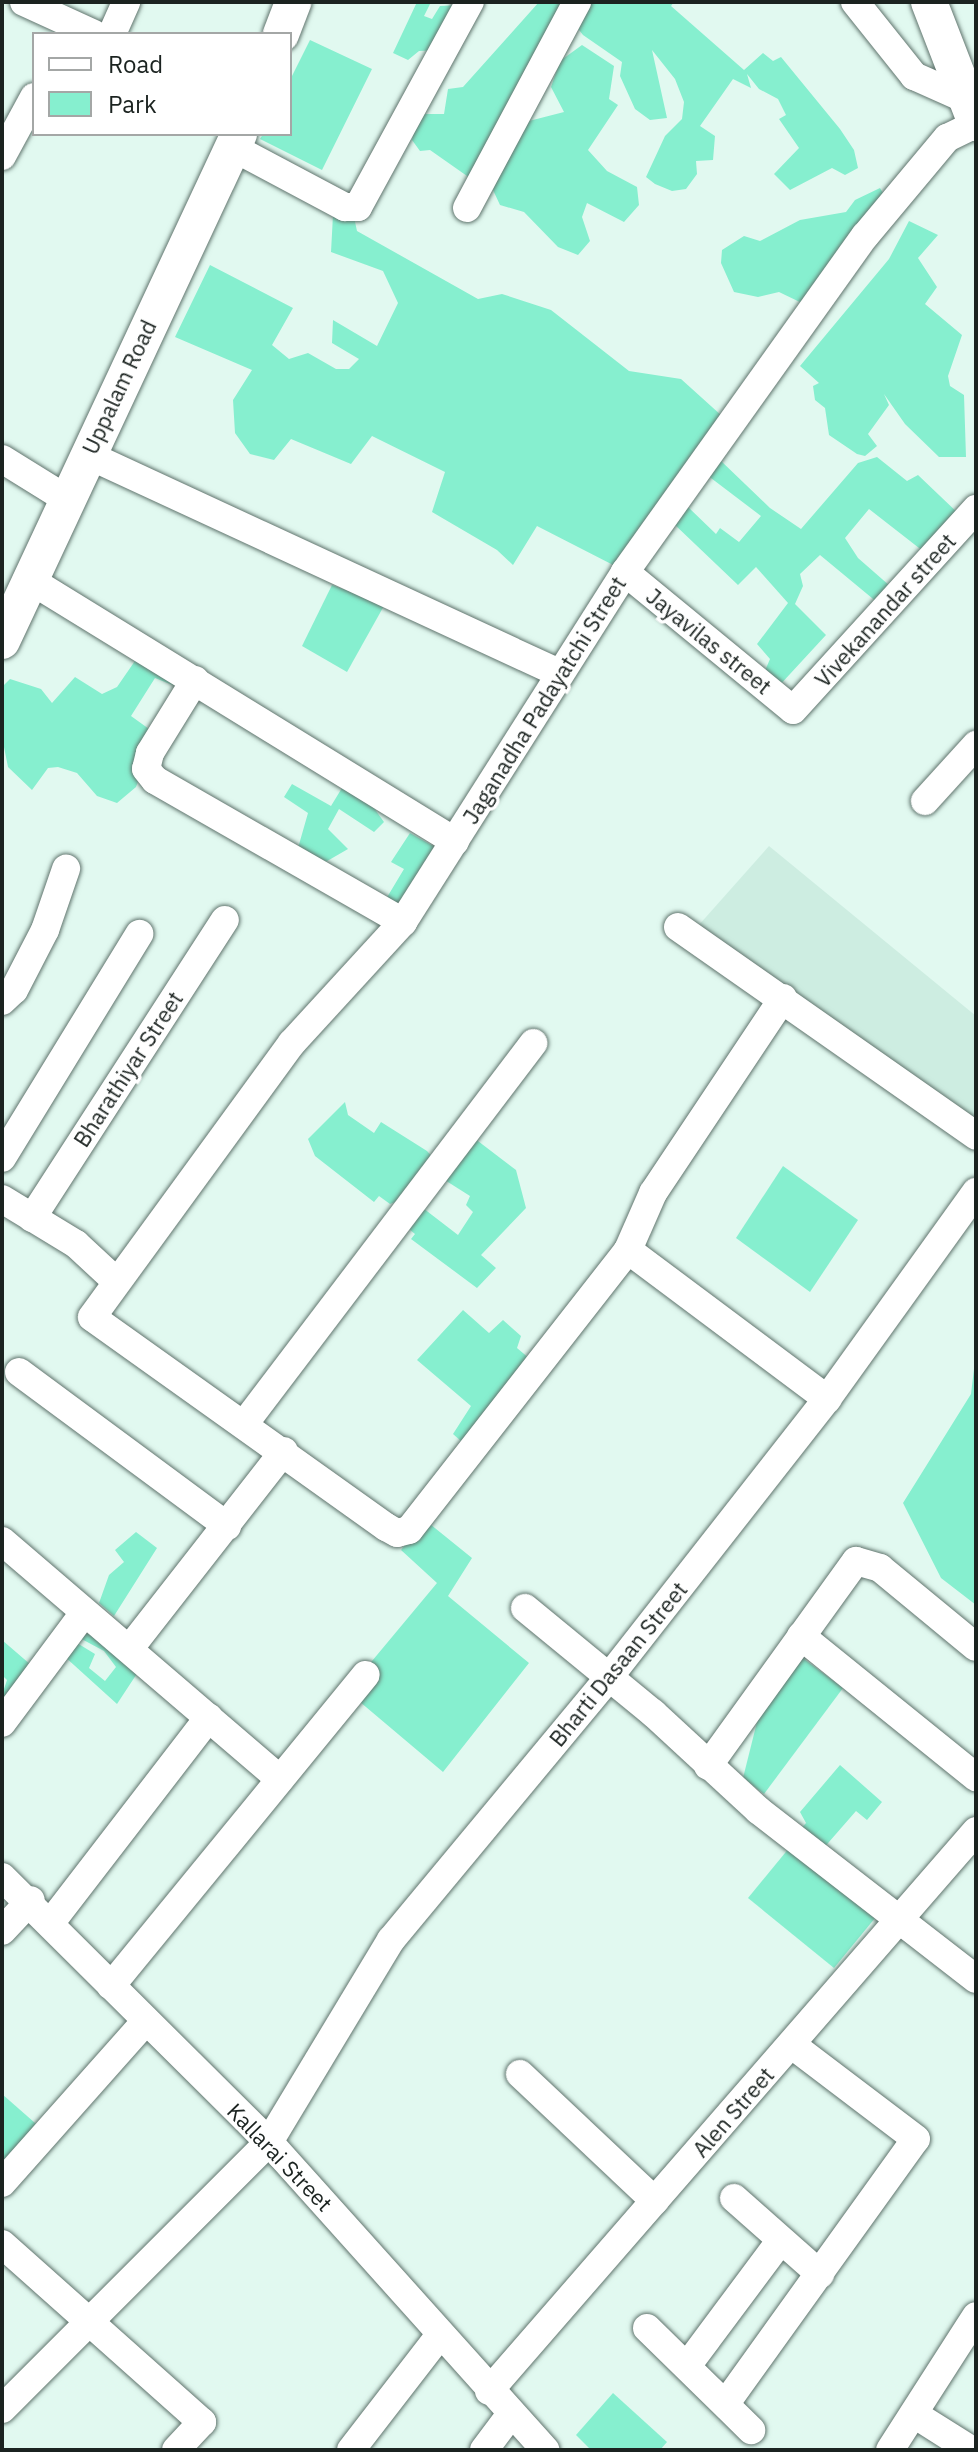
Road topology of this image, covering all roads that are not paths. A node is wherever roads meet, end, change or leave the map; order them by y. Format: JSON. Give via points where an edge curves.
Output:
{"nodes":[{"id":1,"x":24,"y":2,"type":"edge"},
{"id":2,"x":126,"y":2,"type":"edge"},
{"id":3,"x":293,"y":2,"type":"edge"},
{"id":4,"x":470,"y":2,"type":"edge"},
{"id":5,"x":577,"y":2,"type":"edge"},
{"id":6,"x":855,"y":2,"type":"edge"},
{"id":7,"x":929,"y":2,"type":"edge"},
{"id":8,"x":79,"y":31,"type":"edge"},
{"id":9,"x":113,"y":32,"type":"edge"},
{"id":10,"x":282,"y":32,"type":"edge"},
{"id":11,"x":32,"y":101,"type":"edge"},
{"id":12,"x":973,"y":115,"type":"edge"},
{"id":13,"x":236,"y":141,"type":"edge"},
{"id":14,"x":2,"y":156,"type":"edge"},
{"id":15,"x":467,"y":208,"type":"dead end"},
{"id":16,"x":88,"y":455,"type":"junction"},
{"id":17,"x":2,"y":459,"type":"edge"},
{"id":18,"x":65,"y":498,"type":"junction"},
{"id":19,"x":976,"y":509,"type":"edge"},
{"id":20,"x":625,"y":572,"type":"junction"},
{"id":21,"x":30,"y":580,"type":"junction"},
{"id":22,"x":3,"y":638,"type":"edge"},
{"id":23,"x":559,"y":673,"type":"junction"},
{"id":24,"x":195,"y":680,"type":"junction"},
{"id":25,"x":793,"y":710,"type":"joint"},
{"id":26,"x":976,"y":745,"type":"edge"},
{"id":27,"x":925,"y":801,"type":"dead end"},
{"id":28,"x":455,"y":841,"type":"junction"},
{"id":29,"x":66,"y":869,"type":"dead end"},
{"id":30,"x":225,"y":920,"type":"dead end"},
{"id":31,"x":403,"y":922,"type":"junction"},
{"id":32,"x":678,"y":927,"type":"dead end"},
{"id":33,"x":139,"y":934,"type":"dead end"},
{"id":34,"x":783,"y":998,"type":"junction"},
{"id":35,"x":2,"y":1001,"type":"edge"},
{"id":36,"x":533,"y":1043,"type":"dead end"},
{"id":37,"x":976,"y":1136,"type":"edge"},
{"id":38,"x":2,"y":1158,"type":"edge"},
{"id":39,"x":976,"y":1192,"type":"edge"},
{"id":40,"x":2,"y":1199,"type":"edge"},
{"id":41,"x":32,"y":1218,"type":"junction"},
{"id":42,"x":628,"y":1250,"type":"junction"},
{"id":43,"x":116,"y":1281,"type":"junction"},
{"id":44,"x":19,"y":1372,"type":"dead end"},
{"id":45,"x":827,"y":1399,"type":"junction"},
{"id":46,"x":245,"y":1423,"type":"junction"},
{"id":47,"x":284,"y":1451,"type":"junction"},
{"id":48,"x":227,"y":1526,"type":"junction"},
{"id":49,"x":2,"y":1541,"type":"edge"},
{"id":50,"x":525,"y":1608,"type":"dead end"},
{"id":51,"x":84,"y":1613,"type":"junction"},
{"id":52,"x":801,"y":1636,"type":"junction"},
{"id":53,"x":976,"y":1647,"type":"edge"},
{"id":54,"x":130,"y":1648,"type":"junction"},
{"id":55,"x":366,"y":1675,"type":"dead end"},
{"id":56,"x":609,"y":1677,"type":"junction"},
{"id":57,"x":209,"y":1717,"type":"junction"},
{"id":58,"x":2,"y":1723,"type":"edge"},
{"id":59,"x":708,"y":1766,"type":"junction"},
{"id":60,"x":976,"y":1777,"type":"edge"},
{"id":61,"x":280,"y":1779,"type":"junction"},
{"id":62,"x":976,"y":1831,"type":"edge"},
{"id":63,"x":2,"y":1877,"type":"edge"},
{"id":64,"x":31,"y":1900,"type":"junction"},
{"id":65,"x":52,"y":1921,"type":"junction"},
{"id":66,"x":901,"y":1922,"type":"junction"},
{"id":67,"x":2,"y":1931,"type":"edge"},
{"id":68,"x":976,"y":1979,"type":"edge"},
{"id":69,"x":111,"y":1986,"type":"junction"},
{"id":70,"x":146,"y":2021,"type":"junction"},
{"id":71,"x":792,"y":2045,"type":"junction"},
{"id":72,"x":520,"y":2074,"type":"dead end"},
{"id":73,"x":269,"y":2142,"type":"junction"},
{"id":74,"x":2,"y":2183,"type":"edge"},
{"id":75,"x":734,"y":2198,"type":"dead end"},
{"id":76,"x":655,"y":2201,"type":"junction"},
{"id":77,"x":781,"y":2240,"type":"junction"},
{"id":78,"x":2,"y":2244,"type":"edge"},
{"id":79,"x":820,"y":2274,"type":"junction"},
{"id":80,"x":976,"y":2316,"type":"edge"},
{"id":81,"x":88,"y":2322,"type":"junction"},
{"id":82,"x":647,"y":2328,"type":"dead end"},
{"id":83,"x":440,"y":2335,"type":"junction"},
{"id":84,"x":687,"y":2366,"type":"junction"},
{"id":85,"x":489,"y":2391,"type":"junction"},
{"id":86,"x":726,"y":2403,"type":"junction"},
{"id":87,"x":2,"y":2409,"type":"edge"},
{"id":88,"x":511,"y":2414,"type":"junction"},
{"id":89,"x":914,"y":2414,"type":"junction"},
{"id":90,"x":751,"y":2430,"type":"dead end"},
{"id":91,"x":176,"y":2450,"type":"edge"},
{"id":92,"x":351,"y":2450,"type":"edge"},
{"id":93,"x":484,"y":2450,"type":"edge"},
{"id":94,"x":545,"y":2450,"type":"edge"},
{"id":95,"x":890,"y":2450,"type":"edge"},
{"id":96,"x":971,"y":2450,"type":"edge"}],
"edges":[{"from":1,"to":8,"type":"street"},
{"from":2,"to":9,"type":"street"},
{"from":3,"to":10,"type":"main road"},
{"from":4,"to":13,"type":"street","via":[[358,207],[345,207]]},
{"from":5,"to":15,"type":"street"},
{"from":6,"to":12,"type":"street","via":[[914,76]]},
{"from":7,"to":12,"type":"main road"},
{"from":11,"to":14,"type":"street"},
{"from":12,"to":20,"type":"street","name":"Jaganadha Padayatchi Street","via":[[947,138],[865,236]]},
{"from":13,"to":16,"type":"main road","name":"Uppalam Road"},
{"from":16,"to":18,"type":"main road","name":"Uppalam Road"},
{"from":16,"to":23,"type":"street"},
{"from":17,"to":18,"type":"street"},
{"from":18,"to":21,"type":"main road","name":"Uppalam Road"},
{"from":19,"to":25,"type":"street","name":"Vivekanandar street"},
{"from":20,"to":23,"type":"street","name":"Jaganadha Padayatchi Street"},
{"from":20,"to":25,"type":"street","name":"Jayavilas street"},
{"from":21,"to":22,"type":"main road","name":"Uppalam Road"},
{"from":21,"to":24,"type":"street"},
{"from":23,"to":28,"type":"street","name":"Jaganadha Padayatchi Street"},
{"from":24,"to":28,"type":"street"},
{"from":24,"to":31,"type":"street","via":[[150,753],[146,769],[155,780]]},
{"from":26,"to":27,"type":"street"},
{"from":28,"to":31,"type":"street","name":"Jaganadha Padayatchi Street"},
{"from":29,"to":35,"type":"street","via":[[45,930],[14,990]]},
{"from":30,"to":41,"type":"street","name":"Bharathiyar Street"},
{"from":31,"to":43,"type":"street","name":"Jaganadha Padayatchi Street","via":[[292,1043]]},
{"from":32,"to":34,"type":"street"},
{"from":33,"to":38,"type":"street"},
{"from":34,"to":37,"type":"street"},
{"from":34,"to":42,"type":"street","via":[[653,1193]]},
{"from":36,"to":46,"type":"street"},
{"from":39,"to":45,"type":"street","name":"Bharti Dasaan Street"},
{"from":40,"to":41,"type":"street"},
{"from":41,"to":43,"type":"street","via":[[76,1244]]},
{"from":42,"to":45,"type":"street"},
{"from":42,"to":47,"type":"street","via":[[409,1530],[397,1533],[386,1527]]},
{"from":43,"to":46,"type":"street","name":"Jaganadha Padayatchi Street","via":[[92,1317]]},
{"from":44,"to":48,"type":"street"},
{"from":45,"to":56,"type":"street","name":"Bharti Dasaan Street"},
{"from":46,"to":47,"type":"street"},
{"from":47,"to":48,"type":"street"},
{"from":48,"to":54,"type":"street"},
{"from":49,"to":51,"type":"street"},
{"from":50,"to":56,"type":"street"},
{"from":51,"to":54,"type":"street"},
{"from":51,"to":58,"type":"street"},
{"from":52,"to":53,"type":"street","via":[[847,1568],[868,1561]]},
{"from":52,"to":59,"type":"street"},
{"from":52,"to":60,"type":"street"},
{"from":54,"to":57,"type":"street"},
{"from":55,"to":61,"type":"street"},
{"from":56,"to":59,"type":"street"},
{"from":56,"to":73,"type":"street","name":"Bharti Dasaan Street","via":[[391,1940]]},
{"from":57,"to":61,"type":"street"},
{"from":57,"to":65,"type":"street"},
{"from":59,"to":66,"type":"street"},
{"from":61,"to":69,"type":"street"},
{"from":62,"to":66,"type":"street","name":"Alen Street"},
{"from":63,"to":64,"type":"street","name":"Kallarai Street"},
{"from":64,"to":65,"type":"street","name":"Kallarai Street"},
{"from":64,"to":67,"type":"street"},
{"from":65,"to":69,"type":"street","name":"Kallarai Street"},
{"from":66,"to":68,"type":"street"},
{"from":66,"to":71,"type":"street","name":"Alen Street"},
{"from":69,"to":70,"type":"street","name":"Kallarai Street"},
{"from":70,"to":73,"type":"street","name":"Kallarai Street"},
{"from":70,"to":74,"type":"street"},
{"from":71,"to":76,"type":"street","name":"Alen Street"},
{"from":71,"to":79,"type":"street","via":[[916,2139]]},
{"from":72,"to":76,"type":"street"},
{"from":73,"to":81,"type":"street","name":"Bharti Dasaan Street"},
{"from":73,"to":83,"type":"street","name":"Kallarai Street"},
{"from":75,"to":77,"type":"street"},
{"from":76,"to":85,"type":"street","name":"Alen Street"},
{"from":77,"to":79,"type":"street"},
{"from":77,"to":84,"type":"street"},
{"from":78,"to":81,"type":"street"},
{"from":79,"to":86,"type":"street"},
{"from":80,"to":89,"type":"street"},
{"from":81,"to":87,"type":"street","name":"Bharti Dasaan Street"},
{"from":81,"to":91,"type":"street","via":[[202,2422]]},
{"from":82,"to":84,"type":"street"},
{"from":83,"to":85,"type":"street","name":"Kallarai Street"},
{"from":83,"to":92,"type":"street"},
{"from":84,"to":86,"type":"street"},
{"from":85,"to":88,"type":"street","name":"Kallarai Street"},
{"from":86,"to":90,"type":"street"},
{"from":88,"to":93,"type":"street"},
{"from":88,"to":94,"type":"street","name":"Kallarai Street"},
{"from":89,"to":95,"type":"street"},
{"from":89,"to":96,"type":"street"}]}
